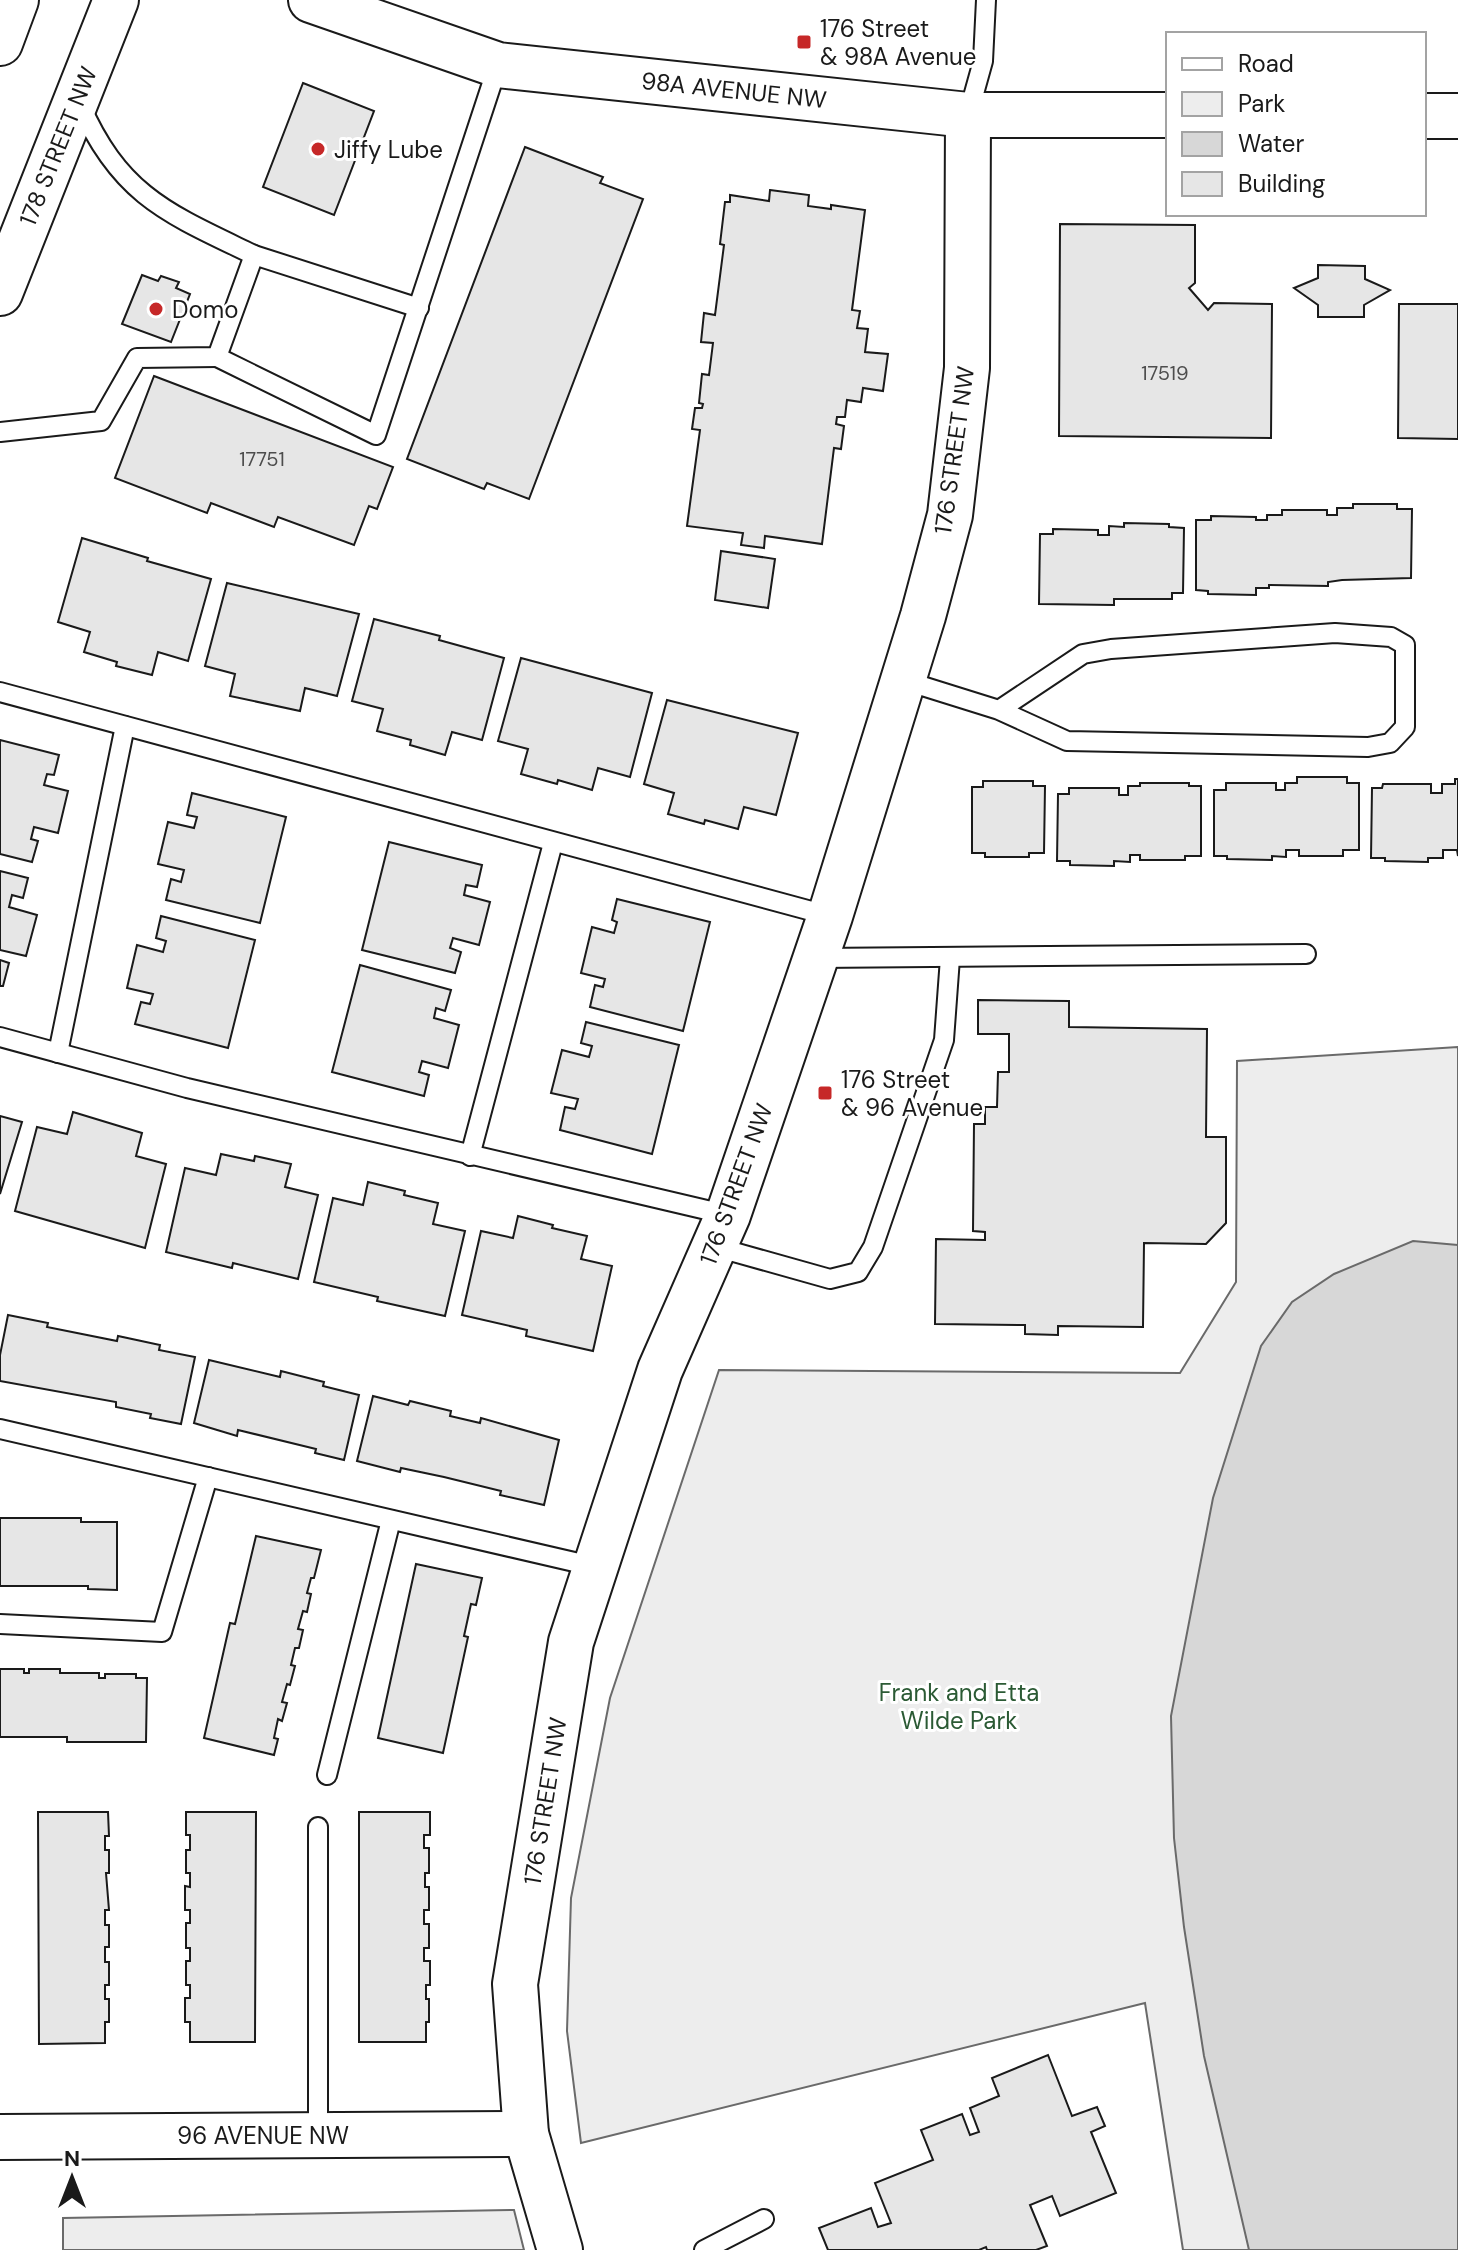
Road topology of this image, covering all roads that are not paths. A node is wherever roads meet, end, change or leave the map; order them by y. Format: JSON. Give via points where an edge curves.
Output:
{"nodes":[{"id":1,"x":16,"y":0,"type":"edge"},
{"id":2,"x":116,"y":0,"type":"edge"},
{"id":3,"x":311,"y":0,"type":"edge"},
{"id":4,"x":986,"y":0,"type":"edge"},
{"id":5,"x":0,"y":43,"type":"edge"},
{"id":6,"x":498,"y":65,"type":"junction"},
{"id":7,"x":77,"y":98,"type":"junction"},
{"id":8,"x":968,"y":115,"type":"junction"},
{"id":9,"x":1166,"y":115,"type":"edge"},
{"id":10,"x":1426,"y":116,"type":"edge"},
{"id":11,"x":1458,"y":116,"type":"edge"},
{"id":12,"x":254,"y":255,"type":"junction"},
{"id":13,"x":0,"y":293,"type":"edge"},
{"id":14,"x":419,"y":308,"type":"junction"},
{"id":15,"x":217,"y":357,"type":"junction"},
{"id":16,"x":0,"y":432,"type":"edge"},
{"id":17,"x":902,"y":679,"type":"junction"},
{"id":18,"x":0,"y":692,"type":"edge"},
{"id":19,"x":999,"y":710,"type":"junction"},
{"id":20,"x":125,"y":726,"type":"junction"},
{"id":21,"x":553,"y":843,"type":"junction"},
{"id":22,"x":830,"y":916,"type":"junction"},
{"id":23,"x":1306,"y":954,"type":"dead end"},
{"id":24,"x":814,"y":958,"type":"junction"},
{"id":25,"x":950,"y":958,"type":"junction"},
{"id":26,"x":0,"y":1037,"type":"edge"},
{"id":27,"x":58,"y":1053,"type":"junction"},
{"id":28,"x":470,"y":1156,"type":"junction"},
{"id":29,"x":722,"y":1231,"type":"junction"},
{"id":30,"x":0,"y":1429,"type":"edge"},
{"id":31,"x":208,"y":1477,"type":"junction"},
{"id":32,"x":391,"y":1520,"type":"junction"},
{"id":33,"x":596,"y":1567,"type":"junction"},
{"id":34,"x":0,"y":1624,"type":"edge"},
{"id":35,"x":327,"y":1775,"type":"dead end"},
{"id":36,"x":318,"y":1827,"type":"dead end"},
{"id":37,"x":526,"y":2134,"type":"junction"},
{"id":38,"x":318,"y":2135,"type":"junction"},
{"id":39,"x":0,"y":2137,"type":"edge"},
{"id":40,"x":764,"y":2219,"type":"dead end"},
{"id":41,"x":560,"y":2250,"type":"edge"},
{"id":42,"x":704,"y":2250,"type":"edge"}],
"edges":[{"from":1,"to":5,"type":"street"},
{"from":2,"to":7,"type":"street","name":"178 STREET NW"},
{"from":3,"to":6,"type":"street","name":"98A AVENUE NW"},
{"from":4,"to":8,"type":"lane","via":[[983,61]]},
{"from":6,"to":8,"type":"street","name":"98A AVENUE NW"},
{"from":6,"to":14,"type":"lane"},
{"from":7,"to":12,"type":"lane","via":[[116,167],[144,196]]},
{"from":7,"to":13,"type":"street","name":"178 STREET NW"},
{"from":8,"to":9,"type":"street","name":"98A AVENUE NW"},
{"from":8,"to":17,"type":"street","name":"176 STREET NW","via":[[967,368],[952,500]]},
{"from":10,"to":11,"type":"street"},
{"from":12,"to":14,"type":"lane"},
{"from":12,"to":15,"type":"lane"},
{"from":14,"to":15,"type":"lane","via":[[376,435]]},
{"from":15,"to":16,"type":"lane","via":[[137,358],[101,421]]},
{"from":17,"to":19,"type":"lane"},
{"from":17,"to":22,"type":"street","name":"176 STREET NW"},
{"from":18,"to":20,"type":"lane"},
{"from":19,"to":19,"type":"lane","via":[[1067,741],[1368,747],[1390,743],[1405,727],[1405,645],[1391,637],[1335,633],[1111,649],[1083,654]]},
{"from":20,"to":21,"type":"lane"},
{"from":20,"to":27,"type":"lane"},
{"from":21,"to":22,"type":"lane"},
{"from":21,"to":28,"type":"lane"},
{"from":22,"to":24,"type":"street","name":"176 STREET NW"},
{"from":23,"to":25,"type":"lane"},
{"from":24,"to":25,"type":"lane"},
{"from":24,"to":29,"type":"street","name":"176 STREET NW"},
{"from":25,"to":29,"type":"lane","via":[[944,1040],[873,1247],[858,1272],[830,1279]]},
{"from":26,"to":27,"type":"lane"},
{"from":27,"to":28,"type":"lane"},
{"from":28,"to":29,"type":"lane"},
{"from":29,"to":33,"type":"street","name":"176 STREET NW","via":[[660,1370]]},
{"from":30,"to":31,"type":"lane"},
{"from":31,"to":32,"type":"lane"},
{"from":31,"to":34,"type":"lane","via":[[162,1632]]},
{"from":32,"to":33,"type":"lane"},
{"from":32,"to":35,"type":"lane"},
{"from":33,"to":37,"type":"street","name":"176 STREET NW","via":[[571,1642],[515,1984]]},
{"from":36,"to":38,"type":"lane"},
{"from":37,"to":38,"type":"street","name":"96 AVENUE NW"},
{"from":37,"to":41,"type":"street","name":"176 STREET NW"},
{"from":38,"to":39,"type":"street","name":"96 AVENUE NW"},
{"from":40,"to":42,"type":"lane"}]}
